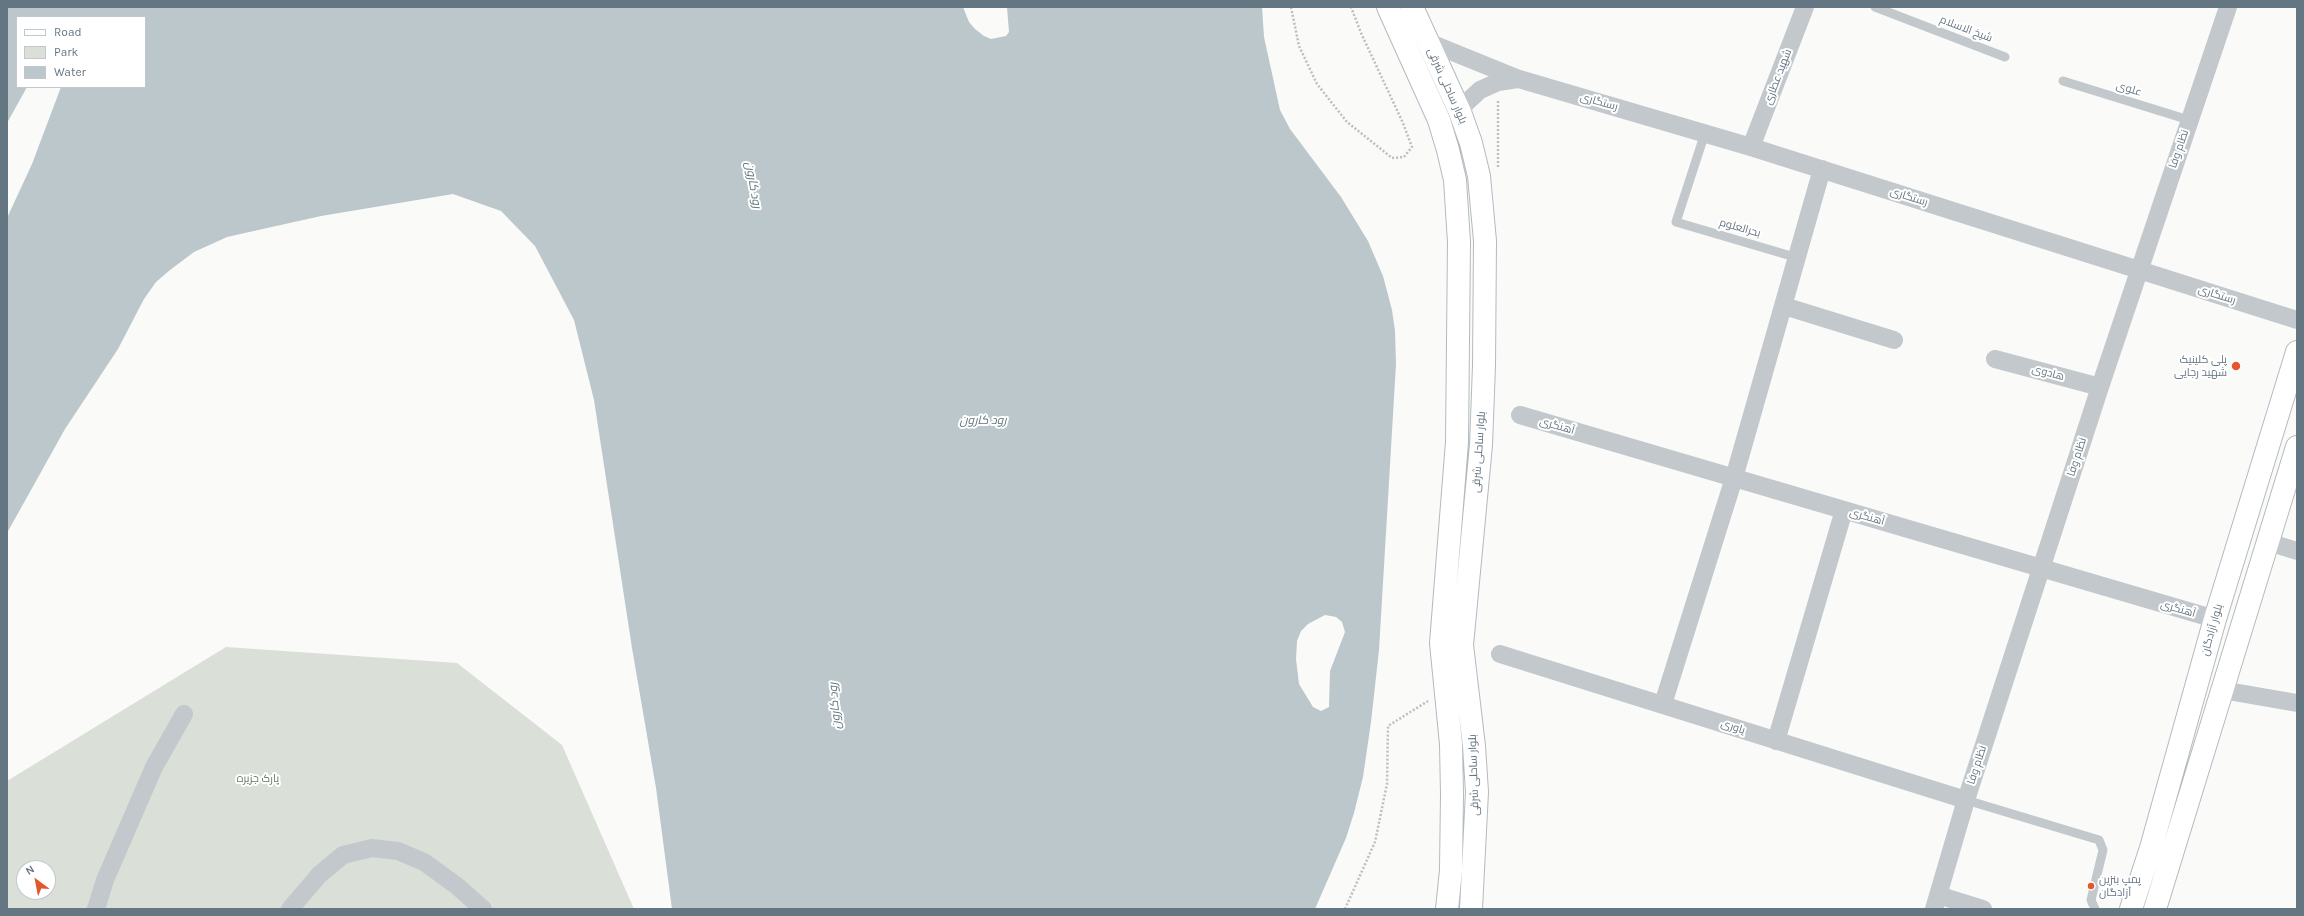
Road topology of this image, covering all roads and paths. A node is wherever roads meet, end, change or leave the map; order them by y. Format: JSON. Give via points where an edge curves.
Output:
{"nodes":[{"id":1,"x":1291,"y":7,"type":"edge"},
{"id":2,"x":1351,"y":7,"type":"edge"},
{"id":3,"x":1388,"y":7,"type":"edge"},
{"id":4,"x":1412,"y":7,"type":"edge"},
{"id":5,"x":1805,"y":7,"type":"edge"},
{"id":6,"x":1875,"y":7,"type":"edge"},
{"id":7,"x":2228,"y":7,"type":"edge"},
{"id":8,"x":1428,"y":42,"type":"junction"},
{"id":9,"x":2005,"y":57,"type":"dead end"},
{"id":10,"x":1519,"y":79,"type":"junction"},
{"id":11,"x":2063,"y":81,"type":"dead end"},
{"id":12,"x":1460,"y":112,"type":"junction"},
{"id":13,"x":2189,"y":120,"type":"junction"},
{"id":14,"x":1705,"y":133,"type":"junction"},
{"id":15,"x":1751,"y":147,"type":"junction"},
{"id":16,"x":1822,"y":169,"type":"junction"},
{"id":17,"x":1798,"y":258,"type":"junction"},
{"id":18,"x":2138,"y":269,"type":"junction"},
{"id":19,"x":1784,"y":306,"type":"junction"},
{"id":20,"x":2297,"y":320,"type":"edge"},
{"id":21,"x":1894,"y":340,"type":"dead end"},
{"id":22,"x":2297,"y":352,"type":"edge"},
{"id":23,"x":1996,"y":359,"type":"dead end"},
{"id":24,"x":2100,"y":387,"type":"junction"},
{"id":25,"x":1520,"y":415,"type":"dead end"},
{"id":26,"x":2297,"y":447,"type":"edge"},
{"id":27,"x":1734,"y":478,"type":"junction"},
{"id":28,"x":1844,"y":510,"type":"junction"},
{"id":29,"x":2268,"y":542,"type":"junction"},
{"id":30,"x":2297,"y":551,"type":"edge"},
{"id":31,"x":2041,"y":568,"type":"junction"},
{"id":32,"x":2214,"y":619,"type":"junction"},
{"id":33,"x":1500,"y":654,"type":"dead end"},
{"id":34,"x":1464,"y":662,"type":"junction"},
{"id":35,"x":1443,"y":663,"type":"junction"},
{"id":36,"x":1445,"y":690,"type":"junction"},
{"id":37,"x":2222,"y":690,"type":"junction"},
{"id":38,"x":2297,"y":703,"type":"edge"},
{"id":39,"x":1662,"y":704,"type":"junction"},
{"id":40,"x":184,"y":714,"type":"dead end"},
{"id":41,"x":1776,"y":740,"type":"junction"},
{"id":42,"x":1966,"y":800,"type":"junction"},
{"id":43,"x":1936,"y":902,"type":"edge"},
{"id":44,"x":96,"y":909,"type":"edge"},
{"id":45,"x":290,"y":909,"type":"edge"},
{"id":46,"x":483,"y":909,"type":"edge"},
{"id":47,"x":1345,"y":909,"type":"edge"},
{"id":48,"x":1447,"y":909,"type":"edge"},
{"id":49,"x":1471,"y":909,"type":"edge"},
{"id":50,"x":1983,"y":909,"type":"edge"},
{"id":51,"x":2095,"y":909,"type":"edge"},
{"id":52,"x":2131,"y":909,"type":"edge"},
{"id":53,"x":2155,"y":909,"type":"edge"}],
"edges":[{"from":1,"to":2,"type":"path","via":[[1299,46],[1317,84],[1347,122],[1392,158],[1404,157],[1412,147]]},
{"from":3,"to":35,"type":"main road","name":"بلوار ساحلی شرقی","via":[[1439,120],[1455,180],[1459,242],[1457,442],[1442,643]]},
{"from":4,"to":8,"type":"main road","name":"بلوار ساحلی شرقی"},
{"from":5,"to":15,"type":"street","name":"شهید عطاری"},
{"from":6,"to":9,"type":"lane","name":"شیخ الاسلام"},
{"from":7,"to":13,"type":"street","name":"نظام وفا"},
{"from":8,"to":10,"type":"street","name":"رستگاری"},
{"from":8,"to":12,"type":"main road","name":"بلوار ساحلی شرقی"},
{"from":10,"to":12,"type":"street","via":[[1498,82],[1480,90]]},
{"from":10,"to":14,"type":"street","name":"رستگاری"},
{"from":11,"to":13,"type":"lane","name":"علوی"},
{"from":12,"to":34,"type":"main road","name":"بلوار ساحلی شرقی","via":[[1479,176],[1484,241],[1481,445],[1462,645]]},
{"from":13,"to":18,"type":"street","name":"نظام وفا"},
{"from":14,"to":15,"type":"street","name":"رستگاری"},
{"from":14,"to":17,"type":"lane","name":"بحرالعلوم","via":[[1676,222]]},
{"from":15,"to":16,"type":"street","name":"رستگاری"},
{"from":16,"to":17,"type":"street"},
{"from":16,"to":18,"type":"street","name":"رستگاری"},
{"from":17,"to":19,"type":"street"},
{"from":18,"to":20,"type":"street","name":"رستگاری"},
{"from":18,"to":24,"type":"street","name":"نظام وفا"},
{"from":19,"to":21,"type":"street"},
{"from":19,"to":27,"type":"street"},
{"from":22,"to":32,"type":"main road","name":"بلوار آزادگان"},
{"from":23,"to":24,"type":"street","name":"هادوی"},
{"from":24,"to":31,"type":"street","name":"نظام وفا"},
{"from":25,"to":27,"type":"street","name":"آهنگری"},
{"from":26,"to":29,"type":"main road"},
{"from":27,"to":28,"type":"street","name":"آهنگری"},
{"from":27,"to":39,"type":"street"},
{"from":28,"to":31,"type":"street","name":"آهنگری"},
{"from":28,"to":41,"type":"street"},
{"from":29,"to":30,"type":"street"},
{"from":29,"to":37,"type":"main road"},
{"from":31,"to":32,"type":"street","name":"آهنگری"},
{"from":31,"to":42,"type":"street","name":"نظام وفا"},
{"from":32,"to":52,"type":"main road","name":"بلوار آزادگان","via":[[2151,848]]},
{"from":33,"to":39,"type":"street","name":"یاوری"},
{"from":34,"to":35,"type":"main road"},
{"from":34,"to":49,"type":"main road","name":"بلوار ساحلی شرقی","via":[[1477,792]]},
{"from":35,"to":36,"type":"main road","name":"بلوار ساحلی شرقی"},
{"from":36,"to":47,"type":"path","via":[[1388,726],[1387,784],[1375,842]]},
{"from":36,"to":48,"type":"main road","name":"بلوار ساحلی شرقی","via":[[1451,744],[1452,794],[1451,870]]},
{"from":37,"to":38,"type":"street"},
{"from":37,"to":53,"type":"main road"},
{"from":39,"to":41,"type":"street","name":"یاوری"},
{"from":40,"to":44,"type":"street","via":[[154,767],[105,880]]},
{"from":41,"to":42,"type":"street","name":"یاوری"},
{"from":42,"to":43,"type":"street","name":"نظام وفا"},
{"from":42,"to":51,"type":"lane","via":[[2099,840],[2103,850],[2091,900]]},
{"from":43,"to":50,"type":"street"},
{"from":45,"to":46,"type":"street","via":[[319,875],[344,855],[372,848],[398,851],[424,862],[458,886]]}]}
